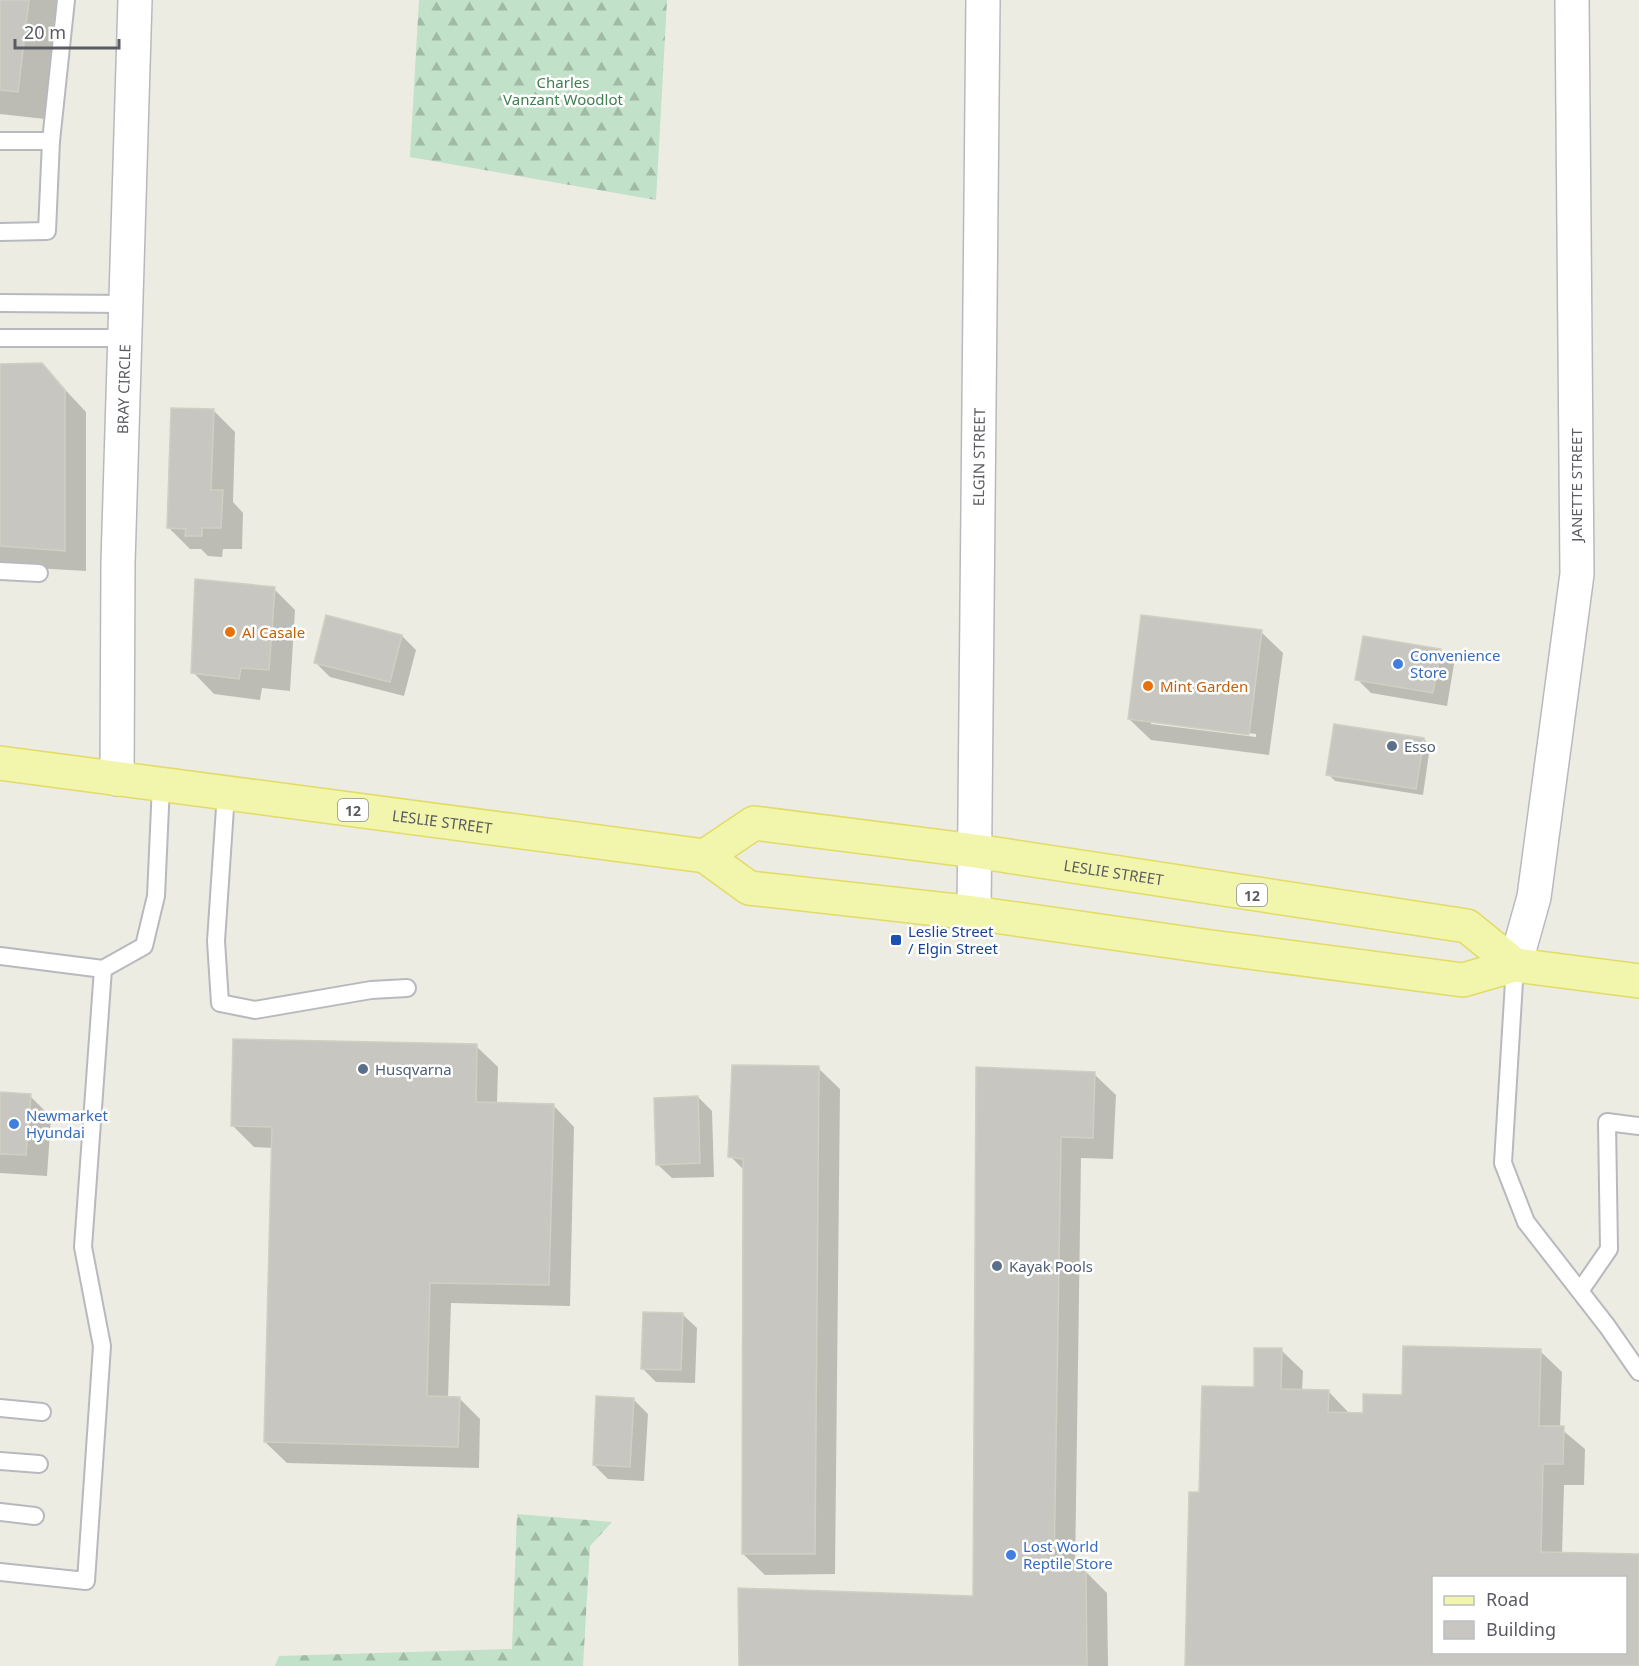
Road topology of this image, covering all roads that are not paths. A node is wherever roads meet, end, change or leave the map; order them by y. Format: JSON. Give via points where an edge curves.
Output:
{"nodes":[{"id":1,"x":66,"y":0,"type":"edge"},
{"id":2,"x":983,"y":0,"type":"edge"},
{"id":3,"x":1572,"y":0,"type":"edge"},
{"id":4,"x":133,"y":3,"type":"edge"},
{"id":5,"x":0,"y":141,"type":"edge"},
{"id":6,"x":51,"y":141,"type":"junction"},
{"id":7,"x":0,"y":232,"type":"edge"},
{"id":8,"x":0,"y":303,"type":"edge"},
{"id":9,"x":127,"y":304,"type":"junction"},
{"id":10,"x":0,"y":338,"type":"edge"},
{"id":11,"x":126,"y":338,"type":"junction"},
{"id":12,"x":0,"y":571,"type":"edge"},
{"id":13,"x":39,"y":573,"type":"dead end"},
{"id":14,"x":0,"y":763,"type":"edge"},
{"id":15,"x":117,"y":779,"type":"junction"},
{"id":16,"x":161,"y":785,"type":"junction"},
{"id":17,"x":226,"y":794,"type":"junction"},
{"id":18,"x":975,"y":852,"type":"junction"},
{"id":19,"x":705,"y":856,"type":"junction"},
{"id":20,"x":974,"y":913,"type":"junction"},
{"id":21,"x":0,"y":956,"type":"edge"},
{"id":22,"x":1515,"y":965,"type":"junction"},
{"id":23,"x":103,"y":969,"type":"junction"},
{"id":24,"x":1639,"y":981,"type":"edge"},
{"id":25,"x":407,"y":988,"type":"dead end"},
{"id":26,"x":1639,"y":1126,"type":"edge"},
{"id":27,"x":1580,"y":1291,"type":"junction"},
{"id":28,"x":1639,"y":1372,"type":"edge"},
{"id":29,"x":0,"y":1408,"type":"edge"},
{"id":30,"x":42,"y":1412,"type":"dead end"},
{"id":31,"x":0,"y":1461,"type":"edge"},
{"id":32,"x":39,"y":1464,"type":"dead end"},
{"id":33,"x":0,"y":1512,"type":"edge"},
{"id":34,"x":35,"y":1516,"type":"dead end"},
{"id":35,"x":0,"y":1572,"type":"edge"}],
"edges":[{"from":1,"to":6,"type":"lane"},
{"from":2,"to":18,"type":"street","name":"ELGIN STREET"},
{"from":3,"to":22,"type":"street","name":"JANETTE STREET","via":[[1577,574],[1534,897]]},
{"from":4,"to":9,"type":"street","name":"BRAY CIRCLE"},
{"from":5,"to":6,"type":"lane"},
{"from":6,"to":7,"type":"lane","via":[[47,231]]},
{"from":8,"to":9,"type":"lane"},
{"from":9,"to":11,"type":"street","name":"BRAY CIRCLE"},
{"from":10,"to":11,"type":"lane"},
{"from":11,"to":15,"type":"street","name":"BRAY CIRCLE"},
{"from":12,"to":13,"type":"lane"},
{"from":14,"to":15,"type":"main road","name":"LESLIE STREET","number":"12"},
{"from":15,"to":16,"type":"main road","name":"LESLIE STREET","number":"12"},
{"from":16,"to":17,"type":"main road","name":"LESLIE STREET","number":"12"},
{"from":16,"to":23,"type":"lane","via":[[156,896],[144,946]]},
{"from":17,"to":19,"type":"main road","name":"LESLIE STREET","number":"12"},
{"from":17,"to":25,"type":"lane","via":[[216,941],[220,1003],[255,1010],[370,990]]},
{"from":18,"to":19,"type":"main road","name":"LESLIE STREET","number":"12","via":[[754,823]]},
{"from":18,"to":20,"type":"street","name":"ELGIN STREET"},
{"from":18,"to":22,"type":"main road","name":"LESLIE STREET","number":"12","via":[[1467,926]]},
{"from":19,"to":20,"type":"main road","name":"LESLIE STREET","number":"12","via":[[749,888]]},
{"from":20,"to":22,"type":"main road","name":"LESLIE STREET","number":"12","via":[[1463,980]]},
{"from":21,"to":23,"type":"lane"},
{"from":22,"to":24,"type":"main road","name":"LESLIE STREET","number":"12"},
{"from":22,"to":27,"type":"lane","via":[[1503,1163],[1526,1222]]},
{"from":23,"to":35,"type":"lane","via":[[83,1247],[102,1346],[86,1581]]},
{"from":26,"to":27,"type":"lane","via":[[1607,1122],[1609,1249]]},
{"from":27,"to":28,"type":"lane"},
{"from":29,"to":30,"type":"lane"},
{"from":31,"to":32,"type":"lane"},
{"from":33,"to":34,"type":"lane"}]}
